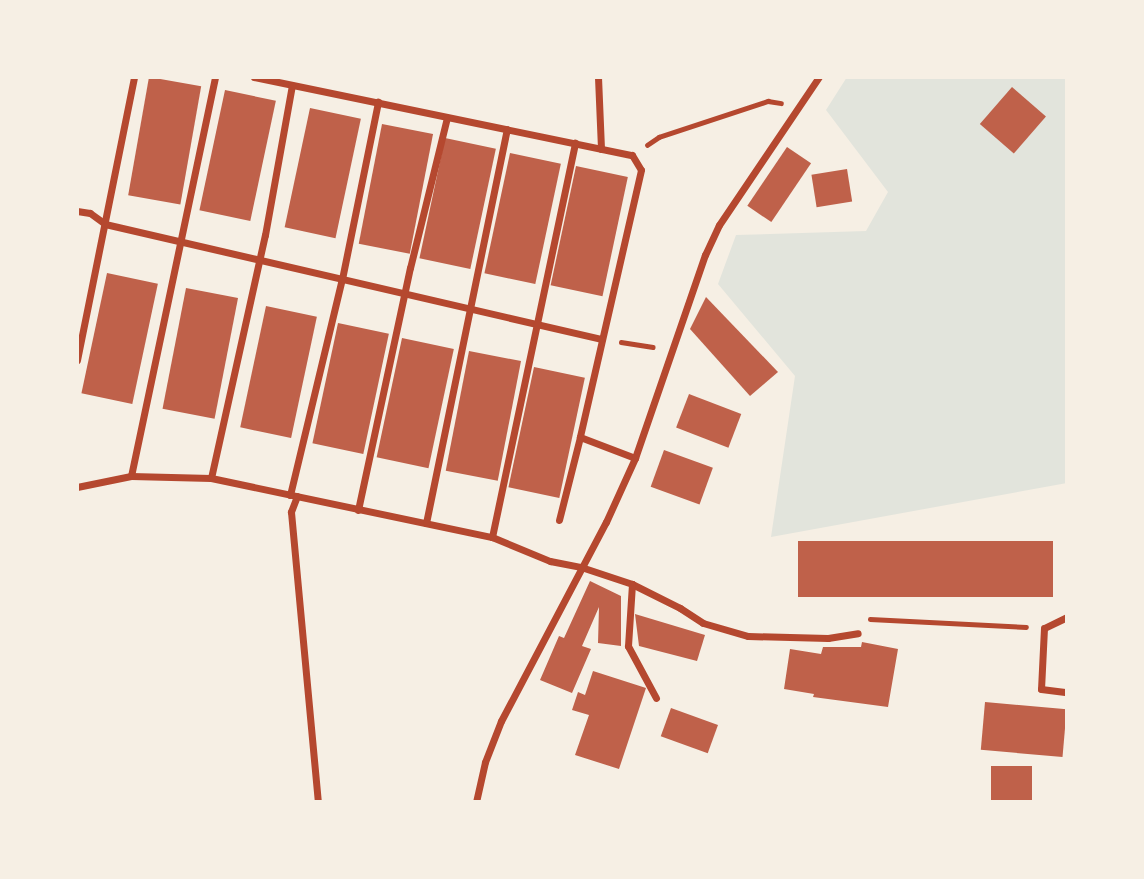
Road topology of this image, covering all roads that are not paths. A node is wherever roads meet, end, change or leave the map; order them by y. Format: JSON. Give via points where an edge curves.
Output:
{"nodes":[{"id":1,"x":134,"y":77,"type":"edge"},
{"id":2,"x":215,"y":77,"type":"edge"},
{"id":3,"x":254,"y":77,"type":"edge"},
{"id":4,"x":598,"y":77,"type":"edge"},
{"id":5,"x":819,"y":77,"type":"edge"},
{"id":6,"x":292,"y":85,"type":"junction"},
{"id":7,"x":378,"y":102,"type":"junction"},
{"id":8,"x":447,"y":117,"type":"junction"},
{"id":9,"x":507,"y":129,"type":"junction"},
{"id":10,"x":575,"y":143,"type":"junction"},
{"id":11,"x":601,"y":149,"type":"junction"},
{"id":12,"x":77,"y":211,"type":"edge"},
{"id":13,"x":105,"y":224,"type":"junction"},
{"id":14,"x":180,"y":241,"type":"junction"},
{"id":15,"x":260,"y":260,"type":"junction"},
{"id":16,"x":342,"y":279,"type":"junction"},
{"id":17,"x":404,"y":293,"type":"junction"},
{"id":18,"x":470,"y":309,"type":"junction"},
{"id":19,"x":537,"y":324,"type":"junction"},
{"id":20,"x":601,"y":339,"type":"junction"},
{"id":21,"x":77,"y":360,"type":"edge"},
{"id":22,"x":580,"y":437,"type":"junction"},
{"id":23,"x":635,"y":458,"type":"junction"},
{"id":24,"x":131,"y":476,"type":"junction"},
{"id":25,"x":211,"y":478,"type":"junction"},
{"id":26,"x":77,"y":487,"type":"edge"},
{"id":27,"x":293,"y":496,"type":"junction"},
{"id":28,"x":358,"y":510,"type":"junction"},
{"id":29,"x":559,"y":520,"type":"dead end"},
{"id":30,"x":426,"y":523,"type":"junction"},
{"id":31,"x":492,"y":537,"type":"junction"},
{"id":32,"x":581,"y":566,"type":"junction"},
{"id":33,"x":632,"y":584,"type":"junction"},
{"id":34,"x":1067,"y":617,"type":"edge"},
{"id":35,"x":858,"y":633,"type":"dead end"},
{"id":36,"x":1067,"y":692,"type":"edge"},
{"id":37,"x":656,"y":698,"type":"dead end"},
{"id":38,"x":318,"y":802,"type":"edge"},
{"id":39,"x":476,"y":802,"type":"edge"}],
"edges":[{"from":1,"to":13,"type":"street"},
{"from":2,"to":14,"type":"street"},
{"from":3,"to":6,"type":"street"},
{"from":4,"to":11,"type":"street"},
{"from":5,"to":23,"type":"street","via":[[719,225]]},
{"from":6,"to":7,"type":"street"},
{"from":6,"to":15,"type":"street"},
{"from":7,"to":8,"type":"street"},
{"from":7,"to":16,"type":"street"},
{"from":8,"to":9,"type":"street"},
{"from":8,"to":17,"type":"street"},
{"from":9,"to":10,"type":"street"},
{"from":9,"to":18,"type":"street"},
{"from":10,"to":11,"type":"street"},
{"from":10,"to":19,"type":"street"},
{"from":11,"to":20,"type":"street","via":[[632,155],[641,170]]},
{"from":12,"to":13,"type":"street","via":[[90,213]]},
{"from":13,"to":14,"type":"street"},
{"from":13,"to":21,"type":"street"},
{"from":14,"to":15,"type":"street"},
{"from":14,"to":24,"type":"street"},
{"from":15,"to":16,"type":"street"},
{"from":15,"to":25,"type":"street"},
{"from":16,"to":17,"type":"street"},
{"from":16,"to":27,"type":"street"},
{"from":17,"to":18,"type":"street"},
{"from":17,"to":28,"type":"street"},
{"from":18,"to":19,"type":"street"},
{"from":18,"to":30,"type":"street"},
{"from":19,"to":20,"type":"street"},
{"from":19,"to":31,"type":"street"},
{"from":20,"to":22,"type":"street"},
{"from":22,"to":23,"type":"street"},
{"from":22,"to":29,"type":"street"},
{"from":23,"to":32,"type":"street"},
{"from":24,"to":25,"type":"street"},
{"from":24,"to":26,"type":"street"},
{"from":25,"to":27,"type":"street"},
{"from":27,"to":28,"type":"street"},
{"from":27,"to":38,"type":"street"},
{"from":28,"to":30,"type":"street"},
{"from":30,"to":31,"type":"street"},
{"from":31,"to":32,"type":"street","via":[[550,561]]},
{"from":32,"to":33,"type":"street"},
{"from":32,"to":39,"type":"street","via":[[501,722]]},
{"from":33,"to":35,"type":"street","via":[[703,624],[748,636],[828,638]]},
{"from":33,"to":37,"type":"street","via":[[628,646]]},
{"from":34,"to":36,"type":"street","via":[[1044,628],[1041,689]]}]}
